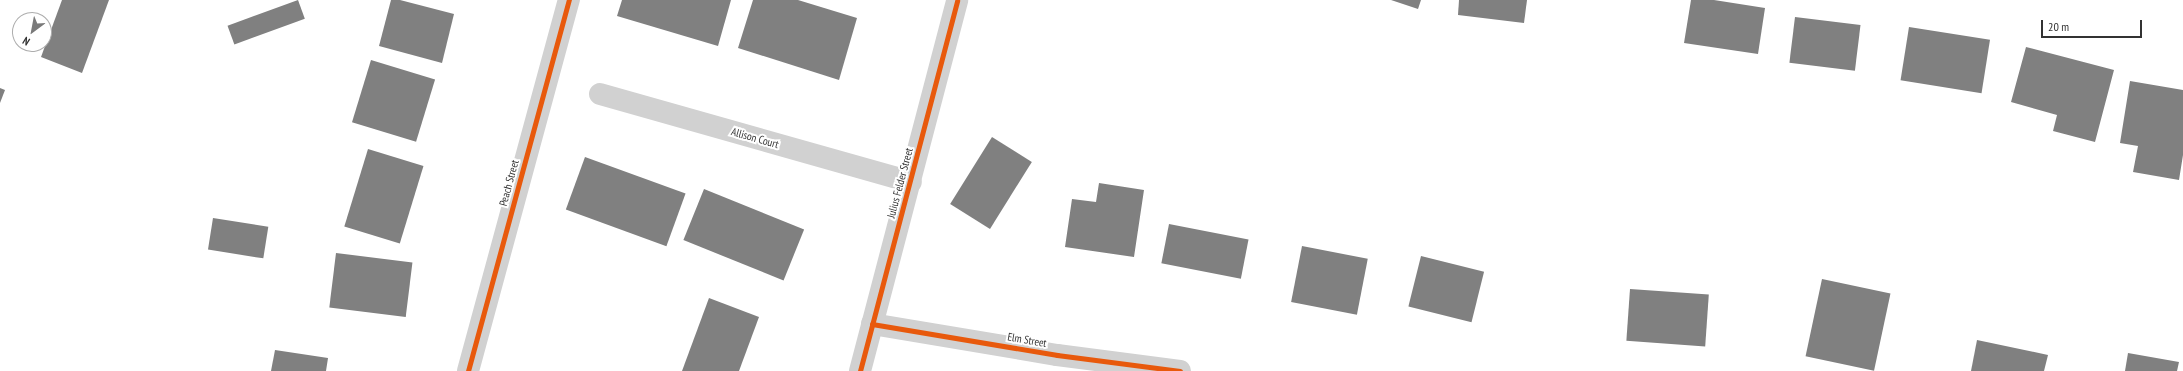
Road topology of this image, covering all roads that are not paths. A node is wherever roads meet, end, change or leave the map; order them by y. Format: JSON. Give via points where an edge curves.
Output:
{"nodes":[{"id":1,"x":570,"y":0,"type":"edge"},
{"id":2,"x":957,"y":0,"type":"edge"},
{"id":3,"x":600,"y":94,"type":"dead end"},
{"id":4,"x":910,"y":182,"type":"junction"},
{"id":5,"x":872,"y":324,"type":"junction"},
{"id":6,"x":468,"y":371,"type":"edge"},
{"id":7,"x":860,"y":371,"type":"edge"},
{"id":8,"x":1180,"y":371,"type":"edge"}],
"edges":[{"from":1,"to":6,"type":"street","name":"Peach Street"},
{"from":2,"to":4,"type":"street","name":"Julius Felder Street"},
{"from":3,"to":4,"type":"street","name":"Allison Court"},
{"from":4,"to":5,"type":"street","name":"Julius Felder Street"},
{"from":5,"to":7,"type":"street","name":"Julius Felder Street"},
{"from":5,"to":8,"type":"street","name":"Elm Street","via":[[1057,355]]}]}
